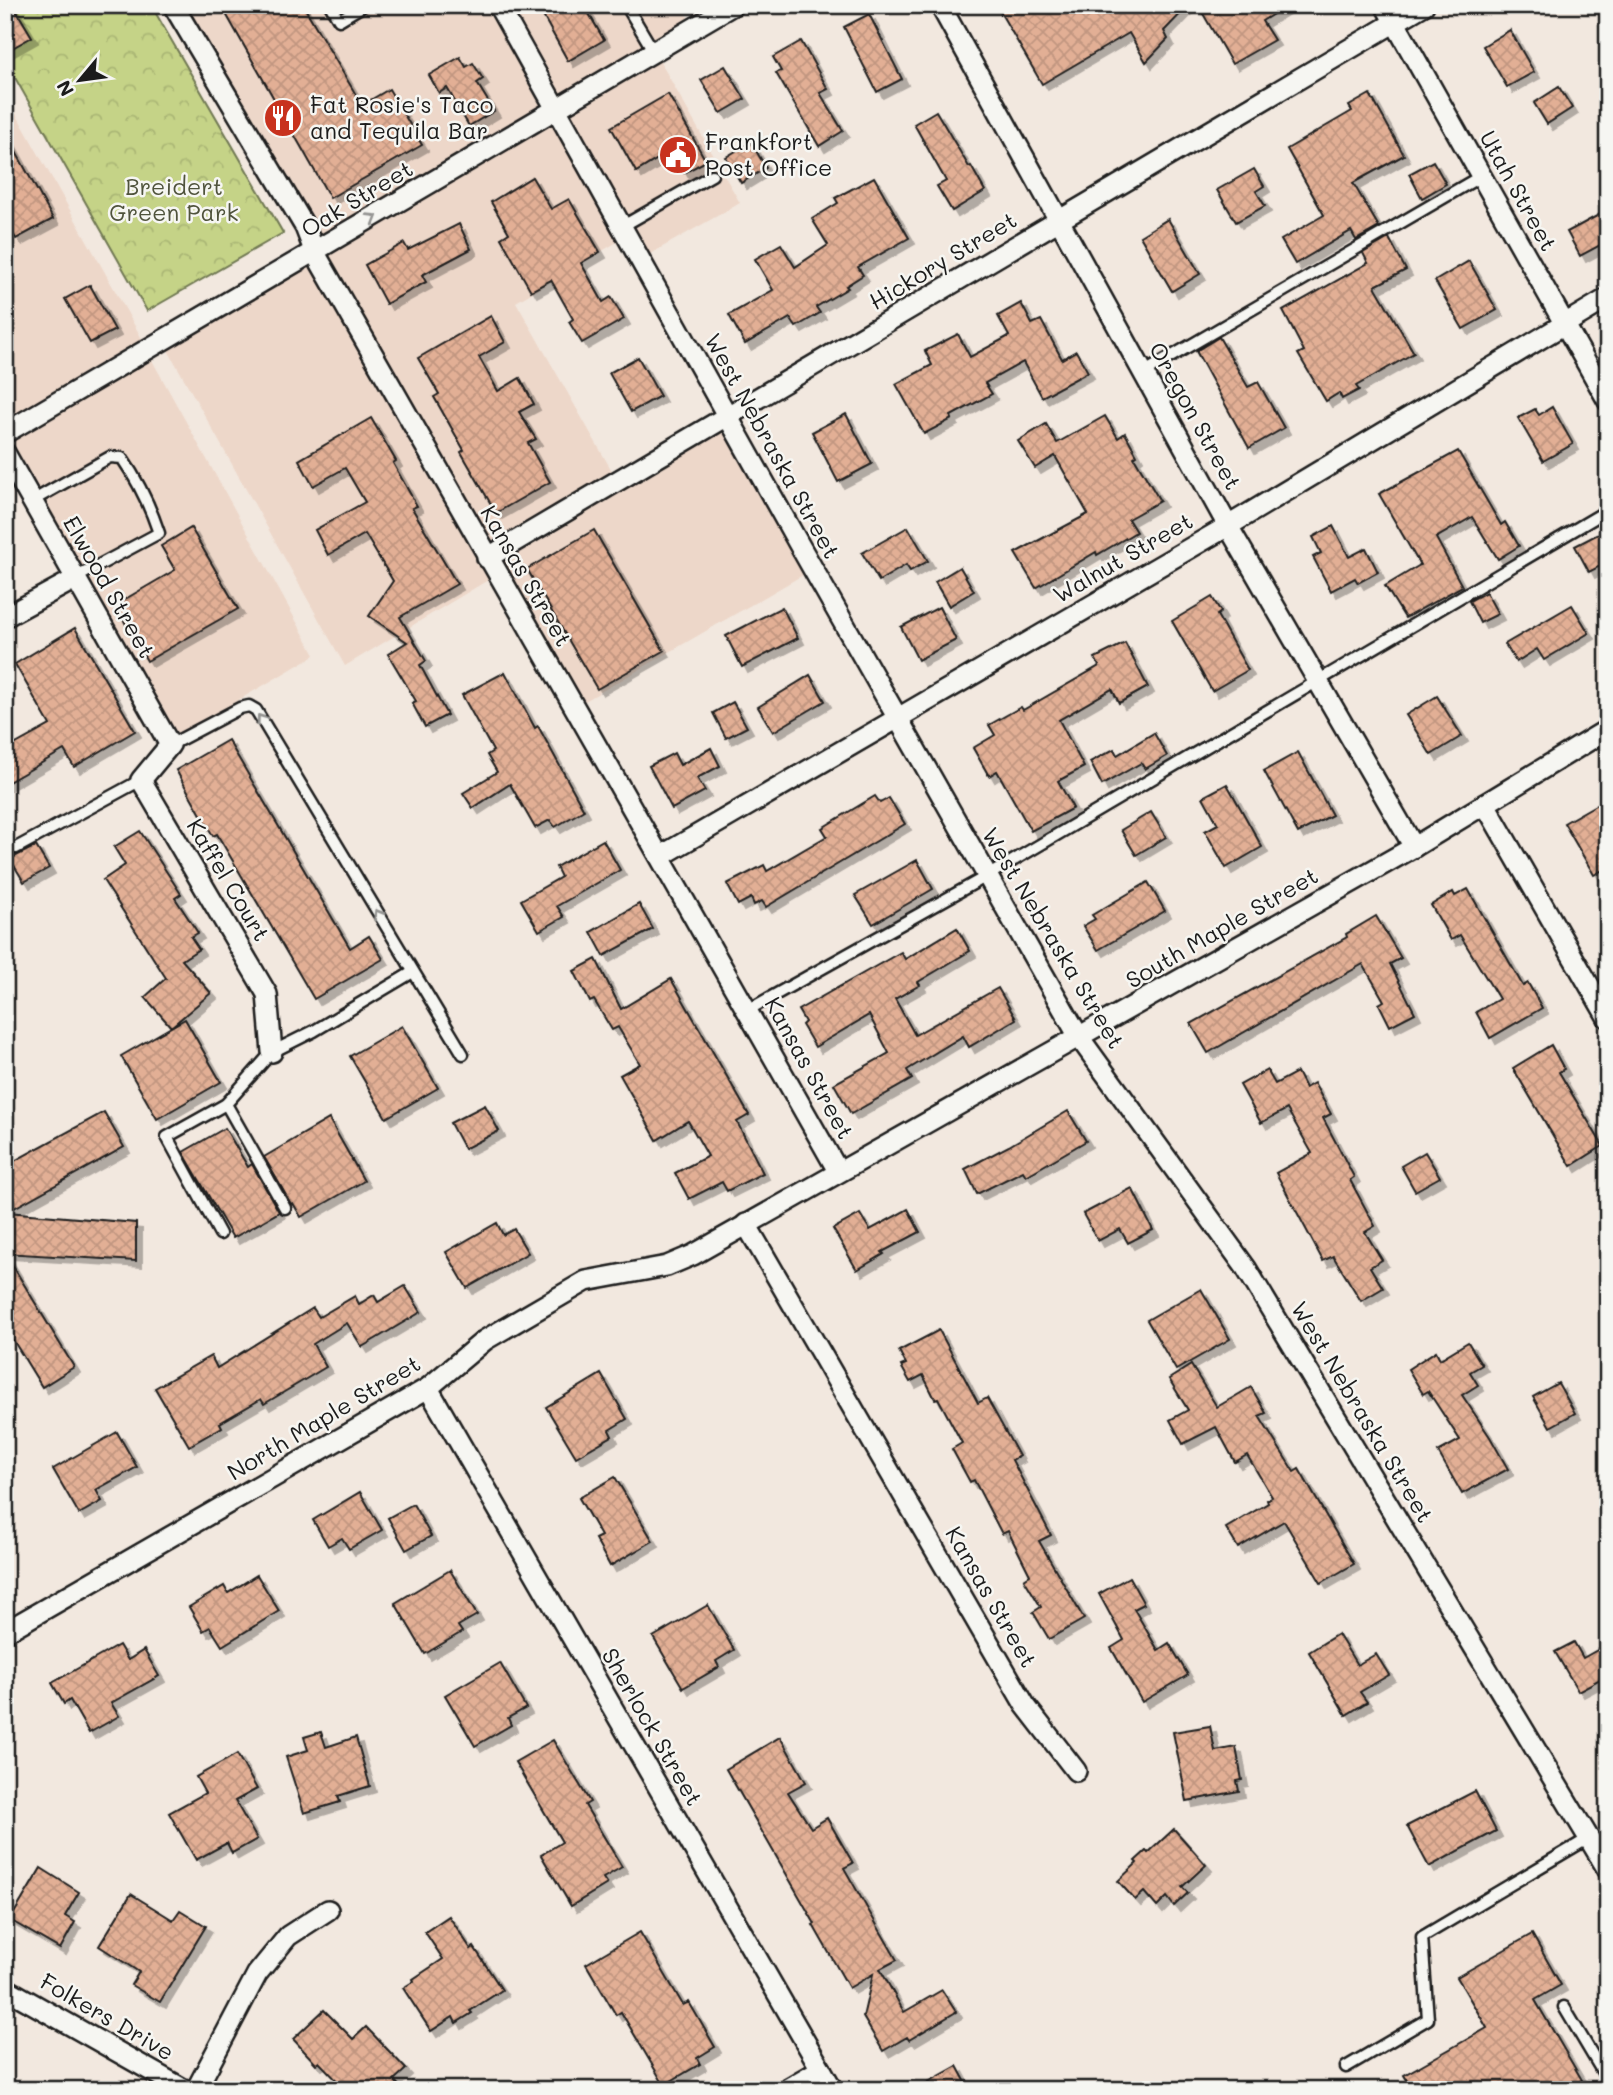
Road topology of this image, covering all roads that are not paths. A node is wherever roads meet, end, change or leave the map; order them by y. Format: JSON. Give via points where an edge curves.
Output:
{"nodes":[{"id":1,"x":173,"y":5,"type":"edge"},
{"id":2,"x":330,"y":5,"type":"edge"},
{"id":3,"x":365,"y":5,"type":"edge"},
{"id":4,"x":498,"y":5,"type":"edge"},
{"id":5,"x":626,"y":5,"type":"edge"},
{"id":6,"x":733,"y":5,"type":"edge"},
{"id":7,"x":940,"y":5,"type":"edge"},
{"id":8,"x":1424,"y":5,"type":"edge"},
{"id":9,"x":1390,"y":14,"type":"edge"},
{"id":10,"x":653,"y":52,"type":"junction"},
{"id":11,"x":556,"y":108,"type":"junction"},
{"id":12,"x":712,"y":175,"type":"dead end"},
{"id":13,"x":1481,"y":176,"type":"junction"},
{"id":14,"x":1059,"y":220,"type":"junction"},
{"id":15,"x":621,"y":227,"type":"junction"},
{"id":16,"x":315,"y":253,"type":"junction"},
{"id":17,"x":1608,"y":298,"type":"edge"},
{"id":18,"x":1564,"y":324,"type":"junction"},
{"id":19,"x":1143,"y":373,"type":"junction"},
{"id":20,"x":1608,"y":401,"type":"edge"},
{"id":21,"x":727,"y":417,"type":"junction"},
{"id":22,"x":5,"y":433,"type":"edge"},
{"id":23,"x":5,"y":453,"type":"edge"},
{"id":24,"x":32,"y":501,"type":"junction"},
{"id":25,"x":1608,"y":510,"type":"edge"},
{"id":26,"x":1228,"y":526,"type":"junction"},
{"id":27,"x":487,"y":558,"type":"junction"},
{"id":28,"x":75,"y":579,"type":"junction"},
{"id":29,"x":5,"y":617,"type":"edge"},
{"id":30,"x":1318,"y":681,"type":"junction"},
{"id":31,"x":897,"y":719,"type":"junction"},
{"id":32,"x":1608,"y":729,"type":"edge"},
{"id":33,"x":170,"y":745,"type":"junction"},
{"id":34,"x":141,"y":780,"type":"junction"},
{"id":35,"x":1485,"y":804,"type":"junction"},
{"id":36,"x":1414,"y":847,"type":"junction"},
{"id":37,"x":16,"y":848,"type":"dead end"},
{"id":38,"x":661,"y":856,"type":"junction"},
{"id":39,"x":987,"y":876,"type":"junction"},
{"id":40,"x":413,"y":972,"type":"junction"},
{"id":41,"x":748,"y":1010,"type":"junction"},
{"id":42,"x":1608,"y":1018,"type":"edge"},
{"id":43,"x":1079,"y":1037,"type":"junction"},
{"id":44,"x":271,"y":1052,"type":"junction"},
{"id":45,"x":463,"y":1054,"type":"dead end"},
{"id":46,"x":226,"y":1104,"type":"junction"},
{"id":47,"x":838,"y":1171,"type":"junction"},
{"id":48,"x":285,"y":1208,"type":"dead end"},
{"id":49,"x":746,"y":1224,"type":"junction"},
{"id":50,"x":220,"y":1234,"type":"dead end"},
{"id":51,"x":428,"y":1388,"type":"junction"},
{"id":52,"x":5,"y":1632,"type":"edge"},
{"id":53,"x":1076,"y":1771,"type":"dead end"},
{"id":54,"x":1589,"y":1839,"type":"junction"},
{"id":55,"x":1608,"y":1870,"type":"edge"},
{"id":56,"x":328,"y":1910,"type":"dead end"},
{"id":57,"x":5,"y":1988,"type":"edge"},
{"id":58,"x":1564,"y":2007,"type":"dead end"},
{"id":59,"x":1346,"y":2067,"type":"dead end"},
{"id":60,"x":821,"y":2069,"type":"junction"},
{"id":61,"x":1608,"y":2081,"type":"edge"},
{"id":62,"x":185,"y":2090,"type":"edge"},
{"id":63,"x":196,"y":2090,"type":"edge"},
{"id":64,"x":785,"y":2090,"type":"edge"},
{"id":65,"x":833,"y":2090,"type":"edge"}],
"edges":[{"from":1,"to":16,"type":"street","name":"Kansas Street"},
{"from":2,"to":3,"type":"lane","via":[[339,20]]},
{"from":4,"to":11,"type":"street","name":"West Nebraska Street"},
{"from":5,"to":10,"type":"lane"},
{"from":6,"to":10,"type":"street","name":"Oak Street"},
{"from":7,"to":14,"type":"street","name":"Oregon Street"},
{"from":8,"to":9,"type":"street","name":"Hickory Street"},
{"from":9,"to":13,"type":"street","name":"Utah Street"},
{"from":9,"to":14,"type":"street","name":"Hickory Street"},
{"from":10,"to":11,"type":"street","name":"Oak Street"},
{"from":11,"to":15,"type":"street","name":"West Nebraska Street"},
{"from":16,"to":11,"type":"street","name":"Oak Street","one_way":true},
{"from":12,"to":15,"type":"lane"},
{"from":13,"to":18,"type":"street","name":"Utah Street"},
{"from":13,"to":19,"type":"lane"},
{"from":14,"to":19,"type":"street","name":"Oregon Street"},
{"from":14,"to":21,"type":"street","name":"Hickory Street"},
{"from":15,"to":21,"type":"street","name":"West Nebraska Street"},
{"from":16,"to":22,"type":"street","name":"Oak Street"},
{"from":16,"to":27,"type":"street","name":"Kansas Street"},
{"from":17,"to":18,"type":"street","name":"Walnut Street"},
{"from":18,"to":20,"type":"street","name":"Utah Street"},
{"from":18,"to":26,"type":"street","name":"Walnut Street"},
{"from":19,"to":26,"type":"street","name":"Oregon Street"},
{"from":21,"to":27,"type":"street","name":"Hickory Street"},
{"from":21,"to":31,"type":"street","name":"West Nebraska Street"},
{"from":23,"to":24,"type":"street","name":"Elwood Street"},
{"from":24,"to":28,"type":"street","name":"Elwood Street"},
{"from":24,"to":28,"type":"lane","via":[[110,457],[122,458],[131,470],[159,533]]},
{"from":25,"to":30,"type":"lane"},
{"from":26,"to":30,"type":"street","name":"Oregon Street"},
{"from":26,"to":31,"type":"street","name":"Walnut Street"},
{"from":27,"to":38,"type":"street","name":"Kansas Street"},
{"from":28,"to":29,"type":"street"},
{"from":28,"to":33,"type":"street","name":"Elwood Street"},
{"from":30,"to":36,"type":"street","name":"Oregon Street"},
{"from":30,"to":39,"type":"lane"},
{"from":31,"to":38,"type":"street","name":"Walnut Street"},
{"from":31,"to":39,"type":"street","name":"West Nebraska Street"},
{"from":32,"to":35,"type":"street","name":"South Maple Street"},
{"from":33,"to":34,"type":"street"},
{"from":40,"to":33,"type":"lane","one_way":true,"via":[[256,710],[240,708]]},
{"from":34,"to":37,"type":"lane"},
{"from":34,"to":44,"type":"street","name":"Kaffel Court","via":[[267,994]]},
{"from":35,"to":36,"type":"street","name":"South Maple Street"},
{"from":35,"to":42,"type":"street"},
{"from":36,"to":43,"type":"street","name":"South Maple Street"},
{"from":38,"to":41,"type":"street","name":"Kansas Street"},
{"from":39,"to":41,"type":"lane"},
{"from":39,"to":43,"type":"street","name":"West Nebraska Street"},
{"from":40,"to":44,"type":"lane"},
{"from":40,"to":45,"type":"lane"},
{"from":41,"to":47,"type":"street","name":"Kansas Street"},
{"from":43,"to":47,"type":"street","name":"South Maple Street"},
{"from":43,"to":54,"type":"street","name":"West Nebraska Street","via":[[1246,1268]]},
{"from":44,"to":46,"type":"lane"},
{"from":46,"to":48,"type":"lane"},
{"from":46,"to":50,"type":"lane","via":[[167,1138]]},
{"from":47,"to":49,"type":"street","name":"South Maple Street"},
{"from":49,"to":51,"type":"street","name":"North Maple Street","via":[[667,1266],[586,1281],[485,1340]]},
{"from":49,"to":53,"type":"street","name":"Kansas Street","via":[[1025,1705]]},
{"from":51,"to":52,"type":"street","name":"North Maple Street"},
{"from":51,"to":60,"type":"street","name":"Sherlock Street"},
{"from":54,"to":55,"type":"street","name":"West Nebraska Street"},
{"from":54,"to":59,"type":"lane","via":[[1422,1937],[1428,2019]]},
{"from":56,"to":63,"type":"street","via":[[288,1936],[257,1974]]},
{"from":57,"to":62,"type":"street","name":"Folkers Drive"},
{"from":58,"to":61,"type":"lane"},
{"from":60,"to":64,"type":"street"},
{"from":60,"to":65,"type":"street","name":"Sherlock Street"}]}
